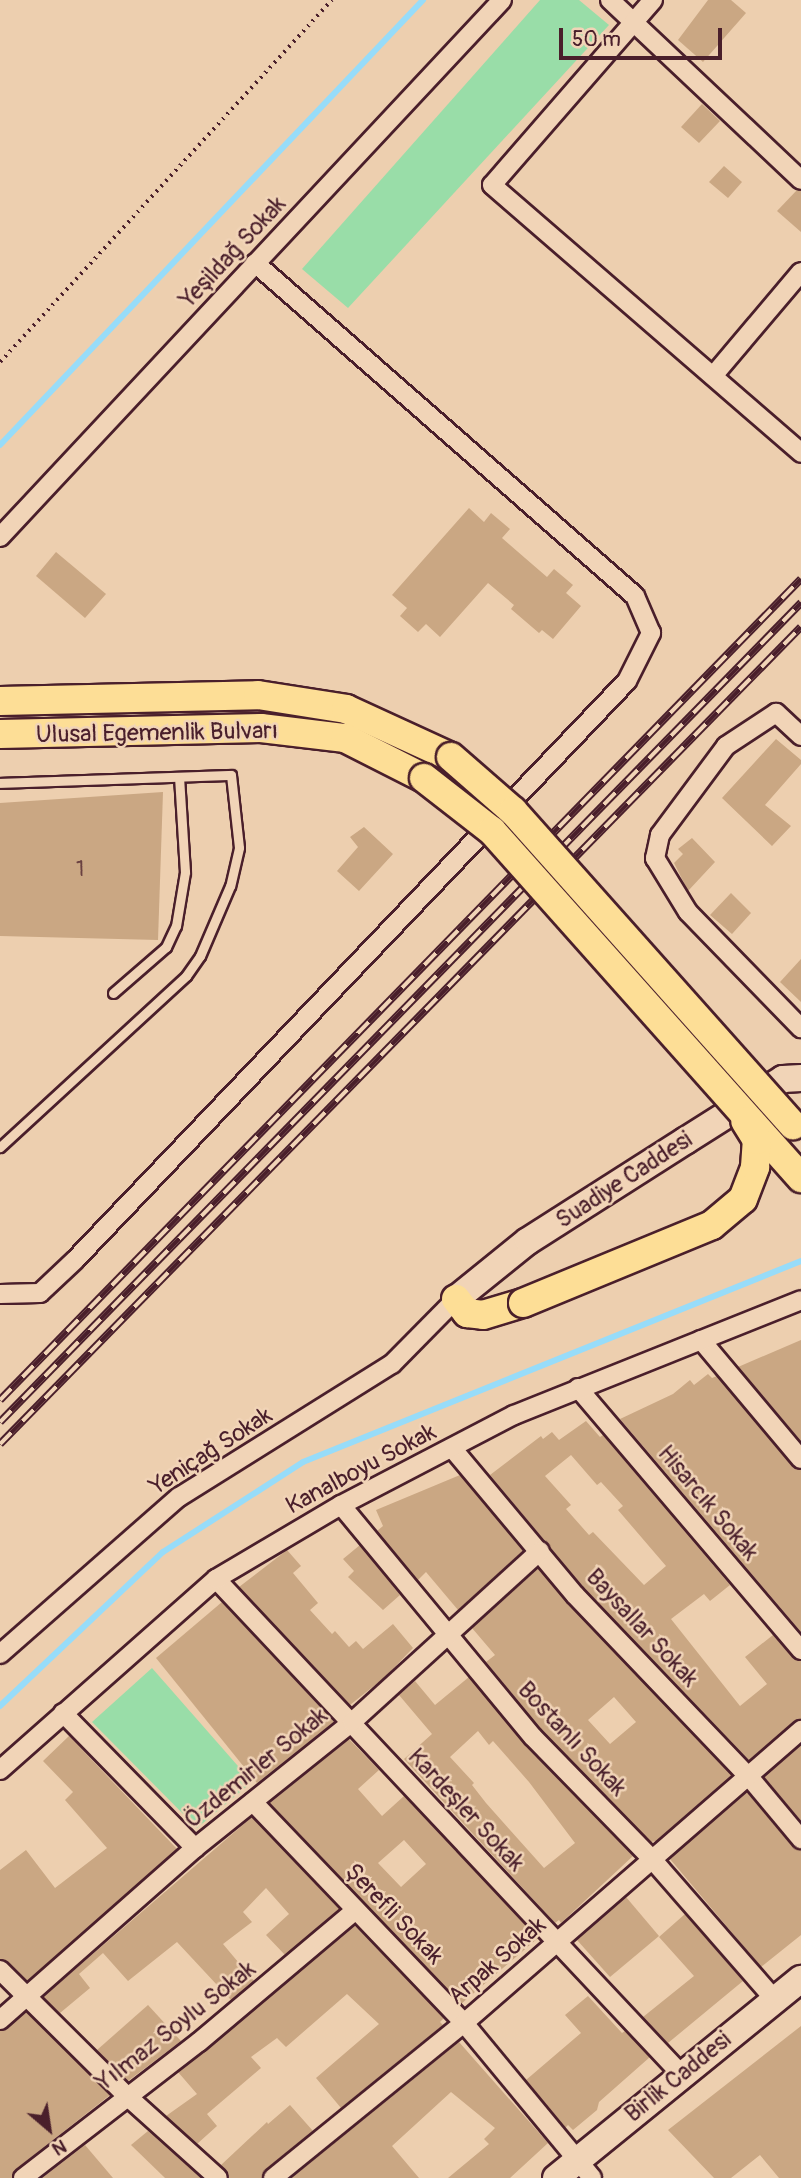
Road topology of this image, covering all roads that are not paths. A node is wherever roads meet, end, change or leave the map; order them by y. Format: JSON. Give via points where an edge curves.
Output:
{"nodes":[{"id":1,"x":502,"y":0,"type":"edge"},
{"id":2,"x":610,"y":0,"type":"edge"},
{"id":3,"x":653,"y":0,"type":"edge"},
{"id":4,"x":633,"y":21,"type":"junction"},
{"id":5,"x":801,"y":180,"type":"edge"},
{"id":6,"x":255,"y":263,"type":"junction"},
{"id":7,"x":801,"y":272,"type":"edge"},
{"id":8,"x":713,"y":376,"type":"junction"},
{"id":9,"x":801,"y":453,"type":"edge"},
{"id":10,"x":0,"y":537,"type":"edge"},
{"id":11,"x":0,"y":701,"type":"edge"},
{"id":12,"x":0,"y":734,"type":"edge"},
{"id":13,"x":801,"y":736,"type":"edge"},
{"id":14,"x":179,"y":777,"type":"junction"},
{"id":15,"x":0,"y":783,"type":"edge"},
{"id":16,"x":113,"y":993,"type":"dead end"},
{"id":17,"x":801,"y":1028,"type":"edge"},
{"id":18,"x":801,"y":1078,"type":"edge"},
{"id":19,"x":735,"y":1104,"type":"junction"},
{"id":20,"x":801,"y":1133,"type":"edge"},
{"id":21,"x":0,"y":1147,"type":"edge"},
{"id":22,"x":801,"y":1178,"type":"edge"},
{"id":23,"x":0,"y":1294,"type":"edge"},
{"id":24,"x":456,"y":1299,"type":"junction"},
{"id":25,"x":801,"y":1300,"type":"edge"},
{"id":26,"x":701,"y":1340,"type":"junction"},
{"id":27,"x":578,"y":1388,"type":"junction"},
{"id":28,"x":452,"y":1448,"type":"junction"},
{"id":29,"x":801,"y":1459,"type":"edge"},
{"id":30,"x":341,"y":1505,"type":"junction"},
{"id":31,"x":540,"y":1551,"type":"junction"},
{"id":32,"x":216,"y":1579,"type":"junction"},
{"id":33,"x":447,"y":1634,"type":"junction"},
{"id":34,"x":801,"y":1650,"type":"edge"},
{"id":35,"x":0,"y":1654,"type":"edge"},
{"id":36,"x":63,"y":1713,"type":"junction"},
{"id":37,"x":352,"y":1722,"type":"junction"},
{"id":38,"x":801,"y":1731,"type":"edge"},
{"id":39,"x":0,"y":1770,"type":"edge"},
{"id":40,"x":750,"y":1778,"type":"junction"},
{"id":41,"x":253,"y":1802,"type":"junction"},
{"id":42,"x":801,"y":1839,"type":"edge"},
{"id":43,"x":195,"y":1848,"type":"junction"},
{"id":44,"x":652,"y":1859,"type":"junction"},
{"id":45,"x":356,"y":1910,"type":"junction"},
{"id":46,"x":555,"y":1943,"type":"junction"},
{"id":47,"x":0,"y":1970,"type":"edge"},
{"id":48,"x":801,"y":1979,"type":"edge"},
{"id":49,"x":27,"y":1995,"type":"junction"},
{"id":50,"x":775,"y":2000,"type":"junction"},
{"id":51,"x":0,"y":2020,"type":"edge"},
{"id":52,"x":464,"y":2023,"type":"junction"},
{"id":53,"x":681,"y":2074,"type":"junction"},
{"id":54,"x":127,"y":2096,"type":"junction"},
{"id":55,"x":584,"y":2169,"type":"edge"},
{"id":56,"x":23,"y":2178,"type":"edge"},
{"id":57,"x":218,"y":2178,"type":"edge"},
{"id":58,"x":273,"y":2178,"type":"edge"},
{"id":59,"x":556,"y":2178,"type":"edge"}],
"edges":[{"from":1,"to":6,"type":"street","name":"Yeşildağ Sokak"},
{"from":2,"to":4,"type":"street"},
{"from":3,"to":4,"type":"street"},
{"from":4,"to":5,"type":"street"},
{"from":4,"to":8,"type":"street","via":[[492,185]]},
{"from":6,"to":10,"type":"street","name":"Yeşildağ Sokak"},
{"from":6,"to":23,"type":"street","via":[[635,596],[652,633],[627,681],[75,1260],[40,1293]]},
{"from":7,"to":8,"type":"street"},
{"from":8,"to":9,"type":"street"},
{"from":11,"to":20,"type":"main road","name":"Ulusal Egemenlik Bulvarı","bridge":true,"via":[[258,695],[346,709],[451,757],[513,811]]},
{"from":12,"to":19,"type":"main road","name":"Ulusal Egemenlik Bulvarı","bridge":true,"via":[[261,728],[345,738],[425,778],[492,831]]},
{"from":13,"to":17,"type":"street","via":[[776,713],[726,746],[660,835],[655,858],[688,912]]},
{"from":14,"to":15,"type":"lane"},
{"from":14,"to":16,"type":"lane","via":[[185,872],[176,926],[166,947]]},
{"from":14,"to":21,"type":"lane","via":[[231,775],[239,848],[230,886],[200,956],[186,976]]},
{"from":18,"to":24,"type":"main road","name":"Suadiye Caddesi","via":[[783,1079],[528,1241]]},
{"from":19,"to":22,"type":"main road","bridge":true},
{"from":19,"to":24,"type":"main road","bridge":true,"via":[[757,1140],[755,1167],[743,1199],[712,1225],[483,1315],[467,1313]]},
{"from":24,"to":35,"type":"street","name":"Yeniçağ Sokak","via":[[392,1364],[178,1497]]},
{"from":25,"to":26,"type":"street","name":"Kanalboyu Sokak"},
{"from":26,"to":27,"type":"street","name":"Kanalboyu Sokak"},
{"from":26,"to":29,"type":"street"},
{"from":27,"to":28,"type":"street","name":"Kanalboyu Sokak"},
{"from":27,"to":34,"type":"street","name":"Hisarcık Sokak"},
{"from":28,"to":30,"type":"street","name":"Kanalboyu Sokak"},
{"from":28,"to":31,"type":"street","name":"Baysallar Sokak"},
{"from":30,"to":32,"type":"street","name":"Kanalboyu Sokak"},
{"from":30,"to":33,"type":"street","name":"Bostanlı Sokak"},
{"from":31,"to":33,"type":"street","name":"Özdemirler Sokak"},
{"from":31,"to":40,"type":"street","name":"Baysallar Sokak","via":[[575,1595]]},
{"from":32,"to":36,"type":"street","name":"Kanalboyu Sokak"},
{"from":32,"to":37,"type":"street","name":"Kardeşler Sokak"},
{"from":33,"to":37,"type":"street","name":"Özdemirler Sokak"},
{"from":33,"to":44,"type":"street","name":"Bostanlı Sokak","via":[[533,1737]]},
{"from":36,"to":39,"type":"street","name":"Kanalboyu Sokak"},
{"from":36,"to":43,"type":"street"},
{"from":37,"to":41,"type":"street","name":"Özdemirler Sokak"},
{"from":37,"to":46,"type":"street","name":"Kardeşler Sokak"},
{"from":38,"to":40,"type":"street","name":"Arpak Sokak"},
{"from":40,"to":42,"type":"street","name":"Baysallar Sokak"},
{"from":40,"to":44,"type":"street","name":"Arpak Sokak"},
{"from":41,"to":43,"type":"street","name":"Özdemirler Sokak"},
{"from":41,"to":45,"type":"street","name":"Şerefli Sokak"},
{"from":43,"to":49,"type":"street","name":"Özdemirler Sokak"},
{"from":44,"to":46,"type":"street","name":"Arpak Sokak"},
{"from":44,"to":50,"type":"street","name":"Bostanlı Sokak"},
{"from":45,"to":52,"type":"street","name":"Şerefli Sokak"},
{"from":45,"to":54,"type":"street","name":"Yılmaz Soylu Sokak"},
{"from":46,"to":52,"type":"street","name":"Arpak Sokak"},
{"from":46,"to":53,"type":"street","name":"Kardeşler Sokak"},
{"from":47,"to":49,"type":"street"},
{"from":48,"to":50,"type":"main road","name":"Birlik Caddesi"},
{"from":49,"to":51,"type":"street","name":"Özdemirler Sokak"},
{"from":49,"to":54,"type":"street"},
{"from":50,"to":53,"type":"main road","name":"Birlik Caddesi"},
{"from":52,"to":55,"type":"street","name":"Şerefli Sokak"},
{"from":52,"to":58,"type":"street","name":"Arpak Sokak"},
{"from":53,"to":55,"type":"main road","name":"Birlik Caddesi"},
{"from":54,"to":56,"type":"street","name":"Yılmaz Soylu Sokak"},
{"from":54,"to":57,"type":"street"},
{"from":55,"to":59,"type":"main road","name":"Birlik Caddesi"}]}
